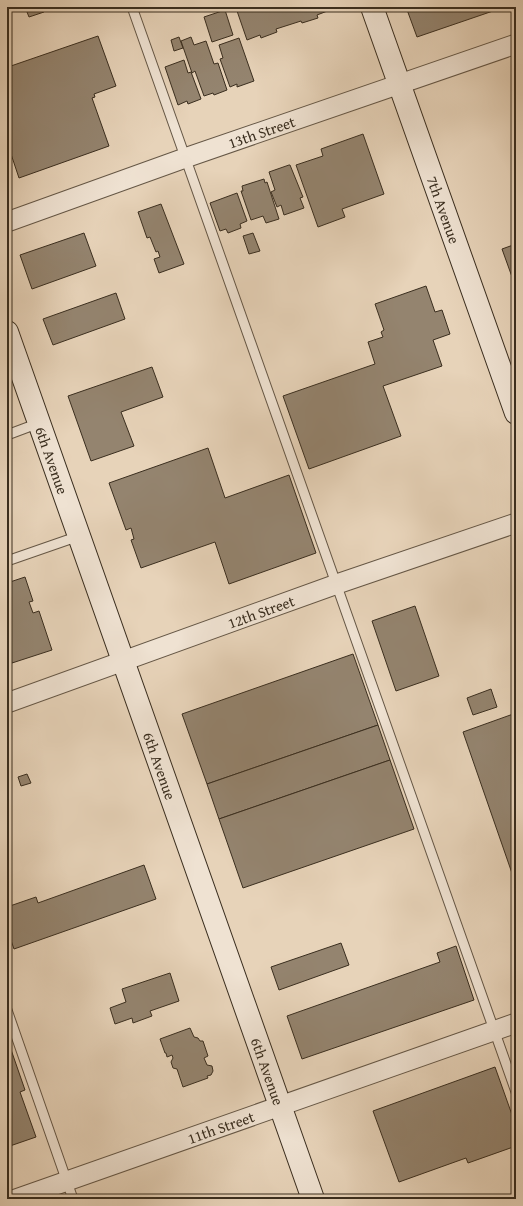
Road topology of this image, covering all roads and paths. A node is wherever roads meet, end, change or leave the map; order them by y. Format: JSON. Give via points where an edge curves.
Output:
{"nodes":[{"id":1,"x":132,"y":7,"type":"edge"},
{"id":2,"x":372,"y":7,"type":"edge"},
{"id":3,"x":516,"y":44,"type":"edge"},
{"id":4,"x":399,"y":84,"type":"junction"},
{"id":5,"x":185,"y":158,"type":"junction"},
{"id":6,"x":7,"y":222,"type":"edge"},
{"id":7,"x":7,"y":332,"type":"edge"},
{"id":8,"x":13,"y":367,"type":"edge"},
{"id":9,"x":516,"y":413,"type":"edge"},
{"id":10,"x":39,"y":423,"type":"junction"},
{"id":11,"x":7,"y":434,"type":"edge"},
{"id":12,"x":516,"y":523,"type":"edge"},
{"id":13,"x":79,"y":536,"type":"junction"},
{"id":14,"x":7,"y":561,"type":"edge"},
{"id":15,"x":337,"y":584,"type":"junction"},
{"id":16,"x":124,"y":661,"type":"junction"},
{"id":17,"x":7,"y":703,"type":"edge"},
{"id":18,"x":7,"y":1010,"type":"edge"},
{"id":19,"x":516,"y":1023,"type":"edge"},
{"id":20,"x":494,"y":1031,"type":"junction"},
{"id":21,"x":516,"y":1092,"type":"edge"},
{"id":22,"x":280,"y":1106,"type":"junction"},
{"id":23,"x":66,"y":1181,"type":"junction"},
{"id":24,"x":16,"y":1199,"type":"edge"},
{"id":25,"x":73,"y":1199,"type":"edge"},
{"id":26,"x":313,"y":1199,"type":"edge"}],
"edges":[{"from":1,"to":5,"type":"lane"},
{"from":2,"to":4,"type":"street","name":"7th Avenue"},
{"from":3,"to":4,"type":"street","name":"13th Street"},
{"from":4,"to":5,"type":"street","name":"13th Street"},
{"from":4,"to":9,"type":"street","name":"7th Avenue"},
{"from":5,"to":6,"type":"street","name":"13th Street"},
{"from":5,"to":15,"type":"lane"},
{"from":7,"to":8,"type":"street","name":"6th Avenue"},
{"from":8,"to":10,"type":"street","name":"6th Avenue"},
{"from":10,"to":11,"type":"lane"},
{"from":10,"to":13,"type":"street","name":"6th Avenue"},
{"from":12,"to":15,"type":"street","name":"12th Street"},
{"from":13,"to":14,"type":"lane"},
{"from":13,"to":16,"type":"street","name":"6th Avenue"},
{"from":15,"to":16,"type":"street","name":"12th Street"},
{"from":15,"to":20,"type":"lane"},
{"from":16,"to":17,"type":"street","name":"12th Street"},
{"from":16,"to":22,"type":"street","name":"6th Avenue"},
{"from":18,"to":23,"type":"lane"},
{"from":19,"to":20,"type":"street","name":"11th Street"},
{"from":20,"to":21,"type":"lane"},
{"from":20,"to":22,"type":"street","name":"11th Street"},
{"from":22,"to":23,"type":"street","name":"11th Street"},
{"from":22,"to":26,"type":"street","name":"6th Avenue"},
{"from":23,"to":24,"type":"street","name":"11th Street"},
{"from":23,"to":25,"type":"lane"}]}
